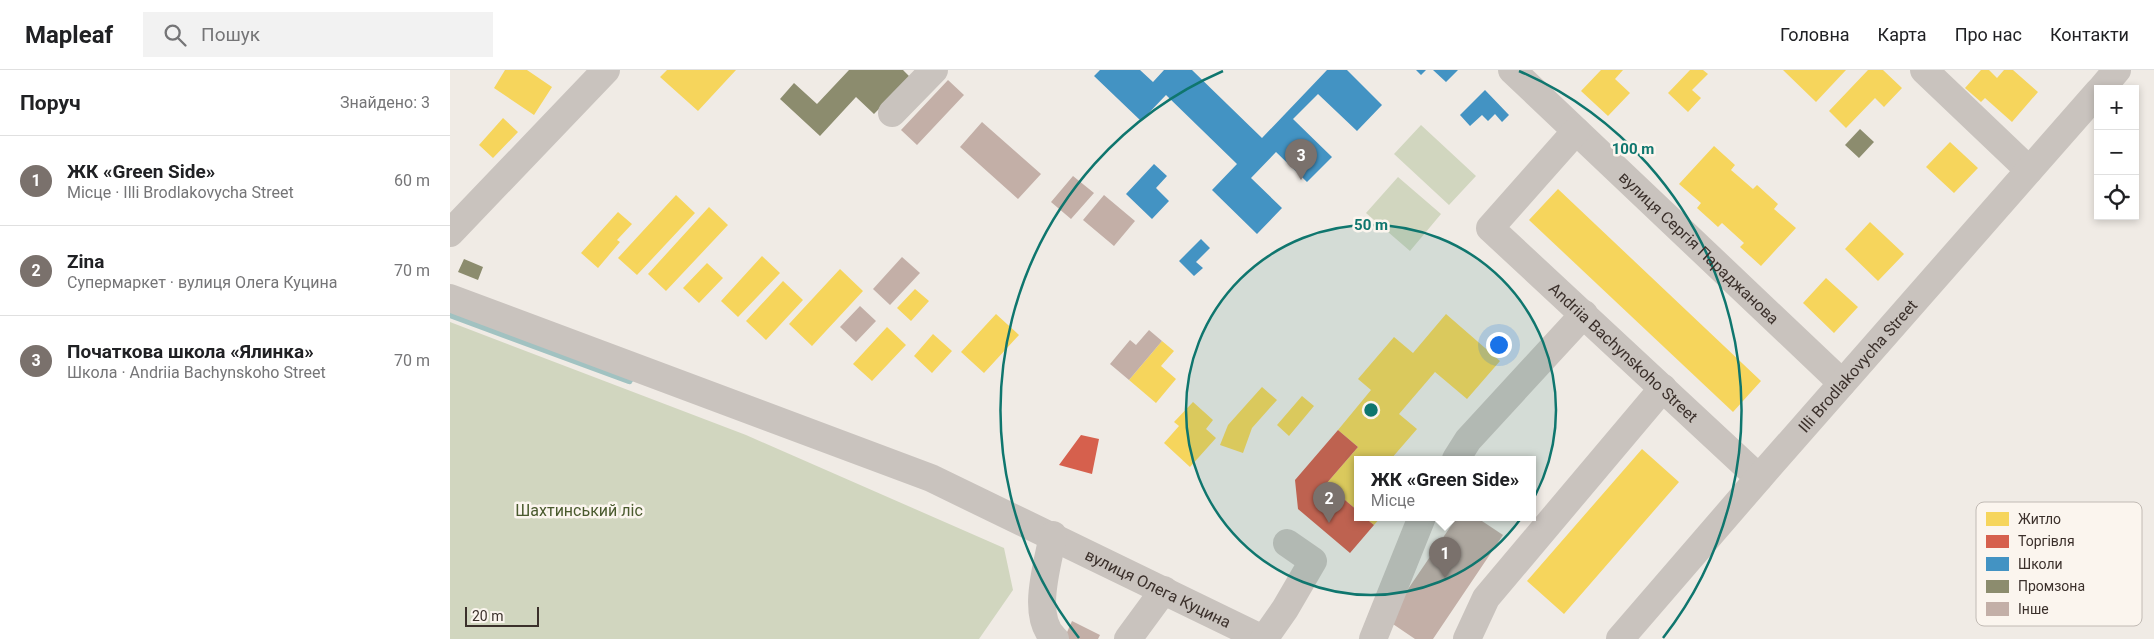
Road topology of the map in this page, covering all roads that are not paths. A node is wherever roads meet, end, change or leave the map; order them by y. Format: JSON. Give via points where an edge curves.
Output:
{"nodes":[{"id":1,"x":606,"y":70,"type":"edge"},
{"id":2,"x":934,"y":70,"type":"edge"},
{"id":3,"x":1512,"y":70,"type":"edge"},
{"id":4,"x":1924,"y":70,"type":"edge"},
{"id":5,"x":2117,"y":70,"type":"edge"},
{"id":6,"x":2104,"y":85,"type":"edge"},
{"id":7,"x":2094,"y":97,"type":"edge"},
{"id":8,"x":892,"y":113,"type":"dead end"},
{"id":9,"x":1576,"y":131,"type":"junction"},
{"id":10,"x":2029,"y":170,"type":"junction"},
{"id":11,"x":450,"y":233,"type":"edge"},
{"id":12,"x":450,"y":298,"type":"edge"},
{"id":13,"x":1584,"y":314,"type":"junction"},
{"id":14,"x":1842,"y":383,"type":"junction"},
{"id":15,"x":1663,"y":388,"type":"junction"},
{"id":16,"x":1458,"y":456,"type":"edge"},
{"id":17,"x":1758,"y":478,"type":"junction"},
{"id":18,"x":1420,"y":521,"type":"edge"},
{"id":19,"x":1053,"y":535,"type":"junction"},
{"id":20,"x":1287,"y":543,"type":"dead end"},
{"id":21,"x":1164,"y":590,"type":"junction"},
{"id":22,"x":1254,"y":637,"type":"edge"},
{"id":23,"x":1055,"y":639,"type":"edge"},
{"id":24,"x":1128,"y":639,"type":"edge"},
{"id":25,"x":1373,"y":639,"type":"edge"},
{"id":26,"x":1466,"y":639,"type":"edge"},
{"id":27,"x":1620,"y":639,"type":"edge"}],
"edges":[{"from":1,"to":11,"type":"street"},
{"from":2,"to":8,"type":"street"},
{"from":3,"to":9,"type":"street","name":"вулиця Сергія Параджанова"},
{"from":4,"to":10,"type":"street"},
{"from":5,"to":6,"type":"street"},
{"from":7,"to":10,"type":"street","name":"Illi Brodlakovycha Street"},
{"from":9,"to":13,"type":"street","name":"Andriia Bachynskoho Street","via":[[1490,228]]},
{"from":9,"to":14,"type":"street","name":"вулиця Сергія Параджанова"},
{"from":10,"to":14,"type":"street","name":"Illi Brodlakovycha Street"},
{"from":12,"to":19,"type":"street","name":"вулиця Олега Куцина","via":[[882,458]]},
{"from":13,"to":15,"type":"street","name":"Andriia Bachynskoho Street"},
{"from":13,"to":16,"type":"street","via":[[1468,440]]},
{"from":14,"to":17,"type":"street","name":"Illi Brodlakovycha Street"},
{"from":15,"to":17,"type":"street","name":"Andriia Bachynskoho Street"},
{"from":15,"to":26,"type":"street","via":[[1486,598]]},
{"from":17,"to":27,"type":"street","name":"Illi Brodlakovycha Street"},
{"from":18,"to":25,"type":"street"},
{"from":19,"to":21,"type":"street","name":"вулиця Олега Куцина"},
{"from":19,"to":23,"type":"street","via":[[1042,604],[1044,625]]},
{"from":20,"to":22,"type":"street","via":[[1313,561],[1286,609]]},
{"from":21,"to":22,"type":"street","name":"вулиця Олега Куцина"},
{"from":21,"to":24,"type":"street"}]}
